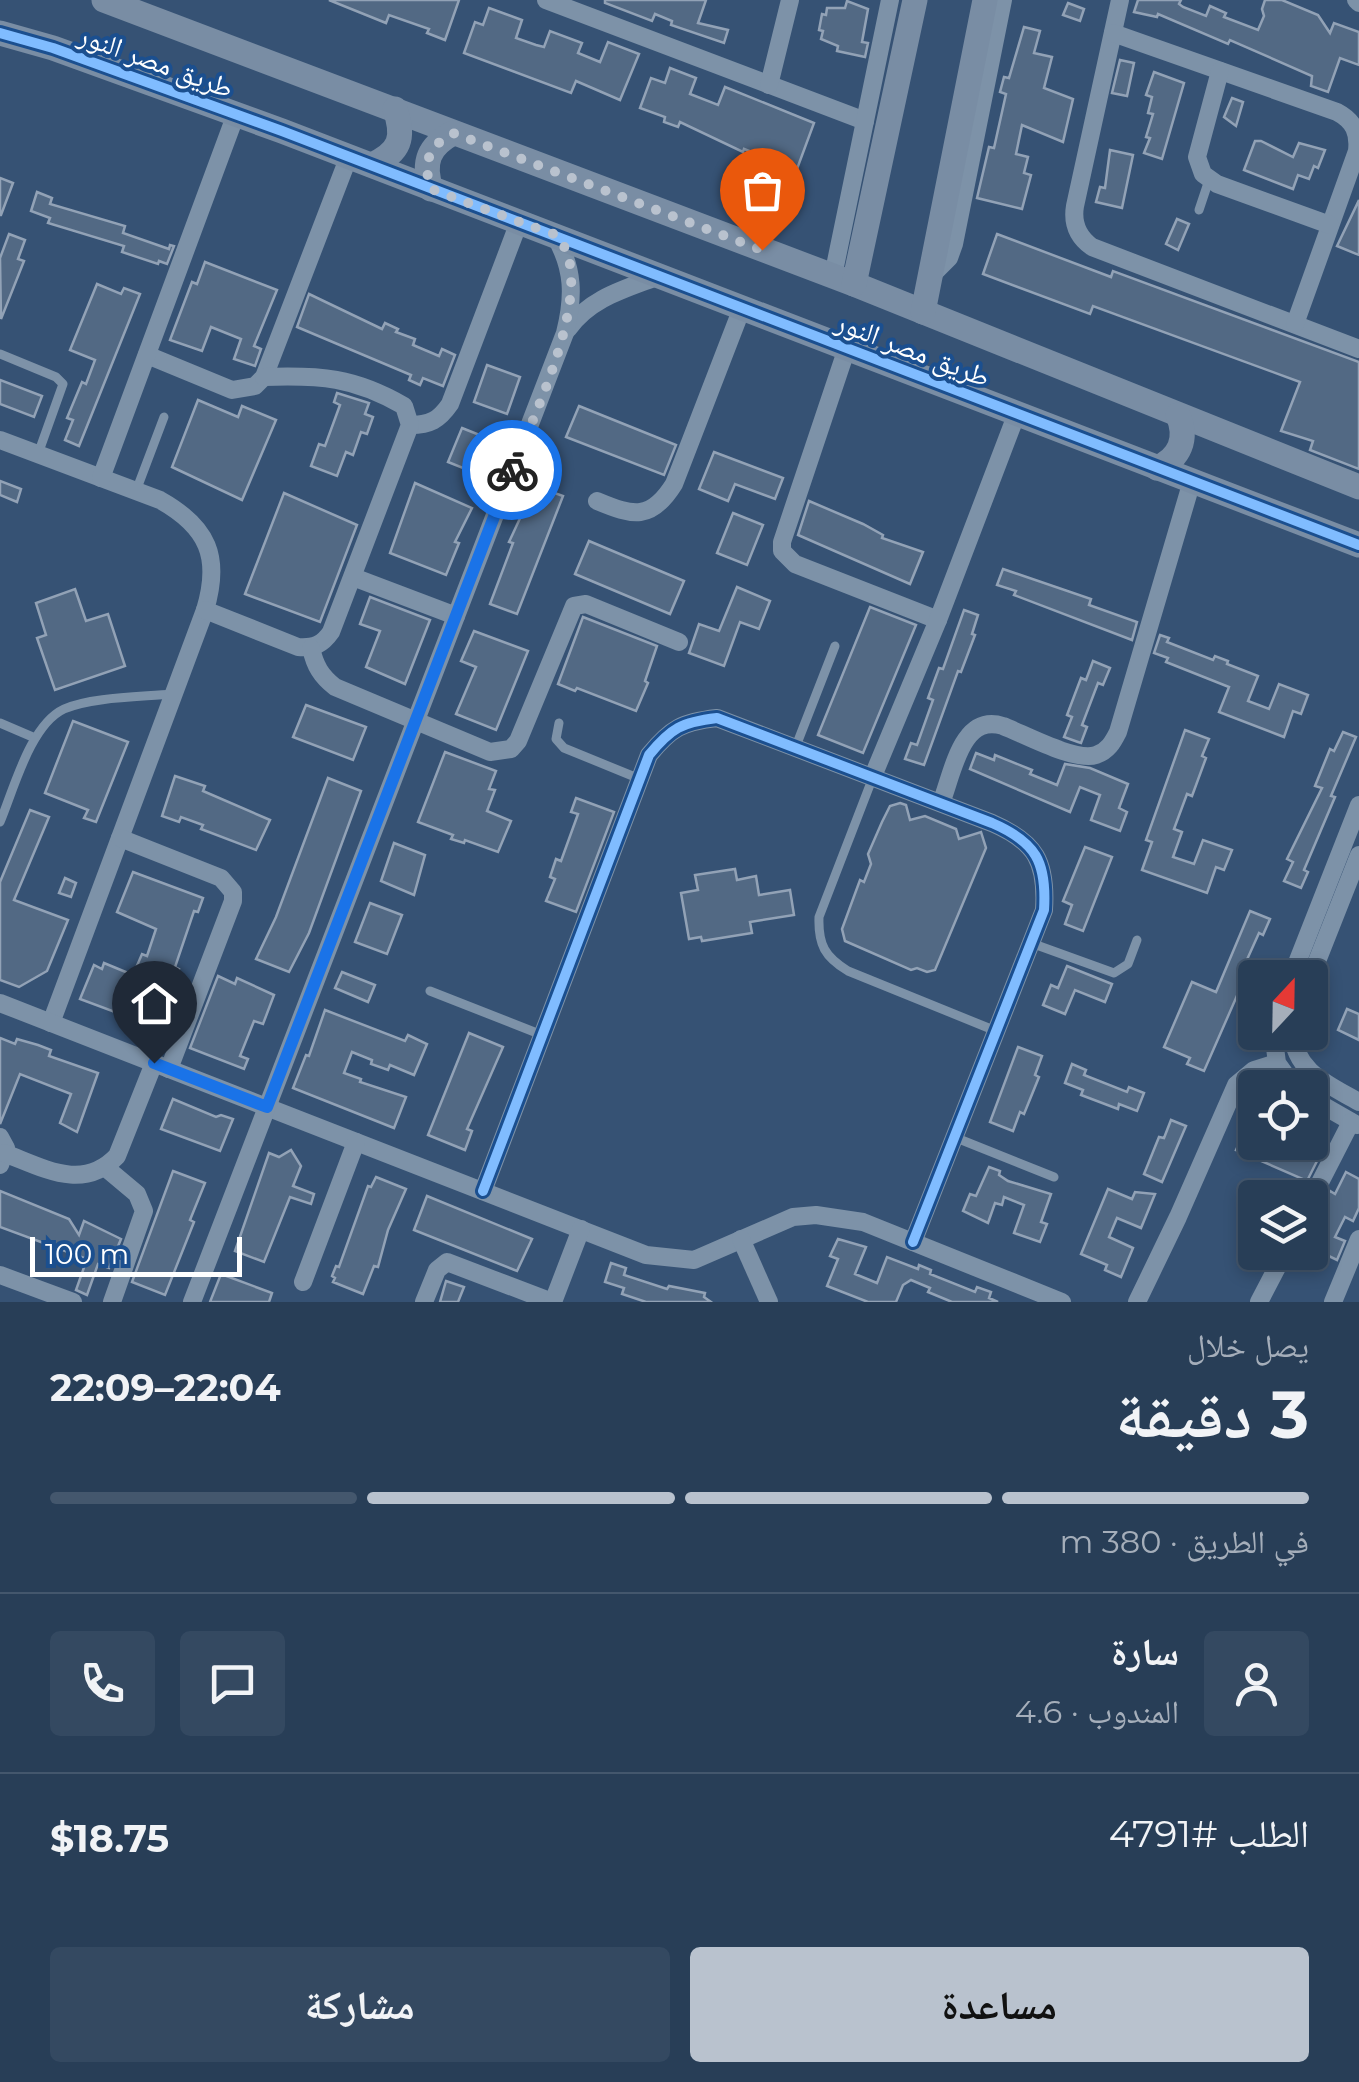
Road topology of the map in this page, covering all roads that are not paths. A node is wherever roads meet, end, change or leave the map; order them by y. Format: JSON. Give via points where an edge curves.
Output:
{"nodes":[{"id":1,"x":104,"y":0,"type":"edge"},
{"id":2,"x":546,"y":0,"type":"edge"},
{"id":3,"x":790,"y":0,"type":"edge"},
{"id":4,"x":890,"y":0,"type":"edge"},
{"id":5,"x":914,"y":0,"type":"edge"},
{"id":6,"x":984,"y":0,"type":"edge"},
{"id":7,"x":1003,"y":0,"type":"edge"},
{"id":8,"x":1120,"y":0,"type":"edge"},
{"id":9,"x":0,"y":32,"type":"edge"},
{"id":10,"x":1113,"y":33,"type":"junction"},
{"id":11,"x":1220,"y":71,"type":"junction"},
{"id":12,"x":769,"y":85,"type":"junction"},
{"id":13,"x":395,"y":109,"type":"junction"},
{"id":14,"x":236,"y":114,"type":"junction"},
{"id":15,"x":865,"y":121,"type":"junction"},
{"id":16,"x":1358,"y":131,"type":"edge"},
{"id":17,"x":453,"y":133,"type":"junction"},
{"id":18,"x":360,"y":161,"type":"junction"},
{"id":19,"x":1209,"y":180,"type":"junction"},
{"id":20,"x":431,"y":189,"type":"junction"},
{"id":21,"x":1199,"y":210,"type":"dead end"},
{"id":22,"x":519,"y":222,"type":"junction"},
{"id":23,"x":1330,"y":225,"type":"junction"},
{"id":24,"x":555,"y":235,"type":"junction"},
{"id":25,"x":660,"y":276,"type":"junction"},
{"id":26,"x":930,"y":277,"type":"junction"},
{"id":27,"x":844,"y":280,"type":"junction"},
{"id":28,"x":742,"y":308,"type":"junction"},
{"id":29,"x":923,"y":312,"type":"junction"},
{"id":30,"x":1294,"y":324,"type":"junction"},
{"id":31,"x":565,"y":333,"type":"junction"},
{"id":32,"x":847,"y":348,"type":"junction"},
{"id":33,"x":1359,"y":349,"type":"edge"},
{"id":34,"x":0,"y":354,"type":"edge"},
{"id":35,"x":146,"y":355,"type":"junction"},
{"id":36,"x":264,"y":377,"type":"junction"},
{"id":37,"x":1017,"y":414,"type":"junction"},
{"id":38,"x":1178,"y":415,"type":"junction"},
{"id":39,"x":164,"y":418,"type":"dead end"},
{"id":40,"x":410,"y":426,"type":"junction"},
{"id":41,"x":0,"y":440,"type":"edge"},
{"id":42,"x":38,"y":454,"type":"junction"},
{"id":43,"x":1157,"y":468,"type":"junction"},
{"id":44,"x":101,"y":478,"type":"junction"},
{"id":45,"x":1192,"y":481,"type":"junction"},
{"id":46,"x":1359,"y":486,"type":"edge"},
{"id":47,"x":136,"y":491,"type":"junction"},
{"id":48,"x":597,"y":502,"type":"dead end"},
{"id":49,"x":1359,"y":545,"type":"edge"},
{"id":50,"x":352,"y":577,"type":"junction"},
{"id":51,"x":206,"y":610,"type":"junction"},
{"id":52,"x":456,"y":616,"type":"junction"},
{"id":53,"x":938,"y":620,"type":"junction"},
{"id":54,"x":680,"y":642,"type":"dead end"},
{"id":55,"x":834,"y":646,"type":"dead end"},
{"id":56,"x":311,"y":648,"type":"junction"},
{"id":57,"x":174,"y":693,"type":"junction"},
{"id":58,"x":416,"y":721,"type":"junction"},
{"id":59,"x":0,"y":723,"type":"edge"},
{"id":60,"x":559,"y":723,"type":"dead end"},
{"id":61,"x":35,"y":738,"type":"junction"},
{"id":62,"x":796,"y":746,"type":"junction"},
{"id":63,"x":873,"y":776,"type":"junction"},
{"id":64,"x":640,"y":779,"type":"junction"},
{"id":65,"x":942,"y":803,"type":"junction"},
{"id":66,"x":1359,"y":806,"type":"edge"},
{"id":67,"x":0,"y":822,"type":"edge"},
{"id":68,"x":120,"y":838,"type":"junction"},
{"id":69,"x":1359,"y":856,"type":"edge"},
{"id":70,"x":1137,"y":940,"type":"dead end"},
{"id":71,"x":1031,"y":943,"type":"junction"},
{"id":72,"x":1298,"y":960,"type":"edge"},
{"id":73,"x":1318,"y":960,"type":"edge"},
{"id":74,"x":430,"y":992,"type":"dead end"},
{"id":75,"x":0,"y":1004,"type":"edge"},
{"id":76,"x":51,"y":1023,"type":"junction"},
{"id":77,"x":996,"y":1031,"type":"junction"},
{"id":78,"x":542,"y":1035,"type":"junction"},
{"id":79,"x":1275,"y":1050,"type":"edge"},
{"id":80,"x":1295,"y":1050,"type":"edge"},
{"id":81,"x":1277,"y":1063,"type":"junction"},
{"id":82,"x":161,"y":1066,"type":"junction"},
{"id":83,"x":1282,"y":1070,"type":"edge"},
{"id":84,"x":1359,"y":1102,"type":"edge"},
{"id":85,"x":267,"y":1107,"type":"junction"},
{"id":86,"x":1328,"y":1108,"type":"edge"},
{"id":87,"x":1355,"y":1124,"type":"edge"},
{"id":88,"x":954,"y":1137,"type":"junction"},
{"id":89,"x":356,"y":1142,"type":"junction"},
{"id":90,"x":2,"y":1152,"type":"edge"},
{"id":91,"x":106,"y":1168,"type":"junction"},
{"id":92,"x":1054,"y":1177,"type":"dead end"},
{"id":93,"x":1323,"y":1180,"type":"edge"},
{"id":94,"x":483,"y":1191,"type":"junction"},
{"id":95,"x":581,"y":1230,"type":"junction"},
{"id":96,"x":742,"y":1239,"type":"junction"},
{"id":97,"x":1359,"y":1239,"type":"edge"},
{"id":98,"x":913,"y":1242,"type":"junction"},
{"id":99,"x":1275,"y":1270,"type":"edge"},
{"id":100,"x":0,"y":1275,"type":"edge"},
{"id":101,"x":303,"y":1282,"type":"dead end"},
{"id":102,"x":1033,"y":1296,"type":"edge"},
{"id":103,"x":73,"y":1302,"type":"edge"},
{"id":104,"x":112,"y":1302,"type":"edge"},
{"id":105,"x":192,"y":1302,"type":"edge"},
{"id":106,"x":424,"y":1302,"type":"edge"},
{"id":107,"x":553,"y":1302,"type":"edge"},
{"id":108,"x":769,"y":1302,"type":"edge"},
{"id":109,"x":1062,"y":1302,"type":"edge"},
{"id":110,"x":1136,"y":1302,"type":"edge"},
{"id":111,"x":1259,"y":1302,"type":"edge"},
{"id":112,"x":1333,"y":1302,"type":"edge"}],
"edges":[{"from":1,"to":13,"type":"street","name":"طريق مصر النور"},
{"from":2,"to":12,"type":"street"},
{"from":3,"to":12,"type":"street"},
{"from":4,"to":15,"type":"street"},
{"from":5,"to":27,"type":"street"},
{"from":6,"to":26,"type":"street"},
{"from":7,"to":26,"type":"street","via":[[954,244]]},
{"from":8,"to":10,"type":"street"},
{"from":9,"to":14,"type":"street","name":"طريق مصر النور"},
{"from":10,"to":11,"type":"street"},
{"from":10,"to":30,"type":"street","via":[[1075,206],[1078,234],[1092,247]]},
{"from":11,"to":16,"type":"street","via":[[1337,112]]},
{"from":11,"to":19,"type":"street","via":[[1198,157]]},
{"from":12,"to":15,"type":"street"},
{"from":13,"to":17,"type":"street","name":"طريق مصر النور"},
{"from":13,"to":18,"type":"street","via":[[398,143],[388,157]]},
{"from":14,"to":18,"type":"street","name":"طريق مصر النور"},
{"from":14,"to":35,"type":"street"},
{"from":15,"to":27,"type":"street"},
{"from":16,"to":23,"type":"street"},
{"from":17,"to":20,"type":"street","via":[[428,155]]},
{"from":17,"to":27,"type":"street","name":"طريق مصر النور"},
{"from":18,"to":20,"type":"street","name":"طريق مصر النور"},
{"from":18,"to":36,"type":"street"},
{"from":19,"to":21,"type":"lane"},
{"from":19,"to":23,"type":"street"},
{"from":20,"to":22,"type":"street","name":"طريق مصر النور"},
{"from":22,"to":24,"type":"street","name":"طريق مصر النور"},
{"from":22,"to":40,"type":"street","via":[[450,404],[441,418]]},
{"from":23,"to":30,"type":"street"},
{"from":24,"to":25,"type":"street","name":"طريق مصر النور"},
{"from":24,"to":31,"type":"street","via":[[572,282]]},
{"from":25,"to":28,"type":"street","name":"طريق مصر النور"},
{"from":25,"to":31,"type":"street","via":[[595,301]]},
{"from":26,"to":29,"type":"street"},
{"from":27,"to":29,"type":"street","name":"طريق مصر النور"},
{"from":28,"to":32,"type":"street","name":"طريق مصر النور"},
{"from":28,"to":48,"type":"street","via":[[664,500],[628,514]]},
{"from":29,"to":38,"type":"street","name":"طريق مصر النور"},
{"from":30,"to":33,"type":"street"},
{"from":31,"to":52,"type":"street"},
{"from":32,"to":37,"type":"street","name":"طريق مصر النور"},
{"from":32,"to":53,"type":"street","via":[[782,551],[794,564]]},
{"from":34,"to":42,"type":"lane","via":[[63,384]]},
{"from":35,"to":36,"type":"street","via":[[232,390],[256,386]]},
{"from":35,"to":44,"type":"street"},
{"from":36,"to":40,"type":"street","via":[[344,380],[404,406]]},
{"from":37,"to":43,"type":"street","name":"طريق مصر النور"},
{"from":37,"to":53,"type":"street"},
{"from":38,"to":43,"type":"street","via":[[1181,447]]},
{"from":38,"to":46,"type":"street","name":"طريق مصر النور"},
{"from":39,"to":47,"type":"lane"},
{"from":40,"to":50,"type":"street"},
{"from":41,"to":42,"type":"street"},
{"from":42,"to":44,"type":"street"},
{"from":43,"to":45,"type":"street","name":"طريق مصر النور"},
{"from":44,"to":47,"type":"street"},
{"from":45,"to":49,"type":"street","name":"طريق مصر النور"},
{"from":45,"to":65,"type":"street","via":[[1110,747],[1078,756],[992,722],[980,724],[964,741]]},
{"from":47,"to":51,"type":"street","via":[[183,513],[201,531],[213,584]]},
{"from":50,"to":52,"type":"street"},
{"from":50,"to":56,"type":"street","via":[[332,632]]},
{"from":51,"to":56,"type":"street"},
{"from":51,"to":57,"type":"street"},
{"from":52,"to":58,"type":"street"},
{"from":53,"to":63,"type":"street"},
{"from":54,"to":58,"type":"street","via":[[580,603],[570,611],[511,749],[490,752]]},
{"from":55,"to":62,"type":"lane"},
{"from":56,"to":58,"type":"street","via":[[314,664],[336,687]]},
{"from":57,"to":61,"type":"lane","via":[[66,708]]},
{"from":57,"to":68,"type":"street"},
{"from":58,"to":85,"type":"street"},
{"from":59,"to":61,"type":"lane"},
{"from":60,"to":64,"type":"lane","via":[[556,739],[564,748]]},
{"from":61,"to":67,"type":"lane"},
{"from":62,"to":63,"type":"street"},
{"from":62,"to":64,"type":"street","via":[[717,718],[690,721],[666,734]]},
{"from":63,"to":65,"type":"street"},
{"from":63,"to":77,"type":"lane","via":[[818,918],[818,940],[829,959],[848,971]]},
{"from":64,"to":78,"type":"street"},
{"from":65,"to":71,"type":"street","via":[[1018,834],[1037,855],[1046,882]]},
{"from":66,"to":72,"type":"street"},
{"from":68,"to":76,"type":"street"},
{"from":68,"to":82,"type":"street","via":[[220,878],[233,892]]},
{"from":69,"to":73,"type":"street"},
{"from":70,"to":71,"type":"lane","via":[[1128,964],[1114,973]]},
{"from":71,"to":77,"type":"street"},
{"from":74,"to":78,"type":"lane"},
{"from":75,"to":76,"type":"street"},
{"from":76,"to":82,"type":"street"},
{"from":77,"to":88,"type":"street"},
{"from":78,"to":94,"type":"street"},
{"from":79,"to":81,"type":"street"},
{"from":80,"to":84,"type":"street","via":[[1307,1071]]},
{"from":81,"to":83,"type":"street"},
{"from":81,"to":110,"type":"street","via":[[1236,1085]]},
{"from":82,"to":85,"type":"street"},
{"from":82,"to":91,"type":"street"},
{"from":85,"to":89,"type":"street"},
{"from":85,"to":105,"type":"street"},
{"from":86,"to":87,"type":"street"},
{"from":87,"to":93,"type":"street"},
{"from":88,"to":92,"type":"lane"},
{"from":88,"to":98,"type":"street"},
{"from":89,"to":94,"type":"street"},
{"from":89,"to":101,"type":"street"},
{"from":90,"to":91,"type":"street","via":[[77,1178]]},
{"from":91,"to":104,"type":"street","via":[[136,1194],[144,1211]]},
{"from":94,"to":95,"type":"street"},
{"from":95,"to":96,"type":"street","via":[[670,1260],[694,1260]]},
{"from":95,"to":107,"type":"street"},
{"from":96,"to":98,"type":"street","via":[[793,1217],[816,1215],[863,1222]]},
{"from":96,"to":108,"type":"street"},
{"from":97,"to":112,"type":"street"},
{"from":98,"to":102,"type":"street"},
{"from":99,"to":111,"type":"street"},
{"from":100,"to":103,"type":"street"},
{"from":102,"to":109,"type":"street"},
{"from":106,"to":107,"type":"street","via":[[446,1262]]}]}
